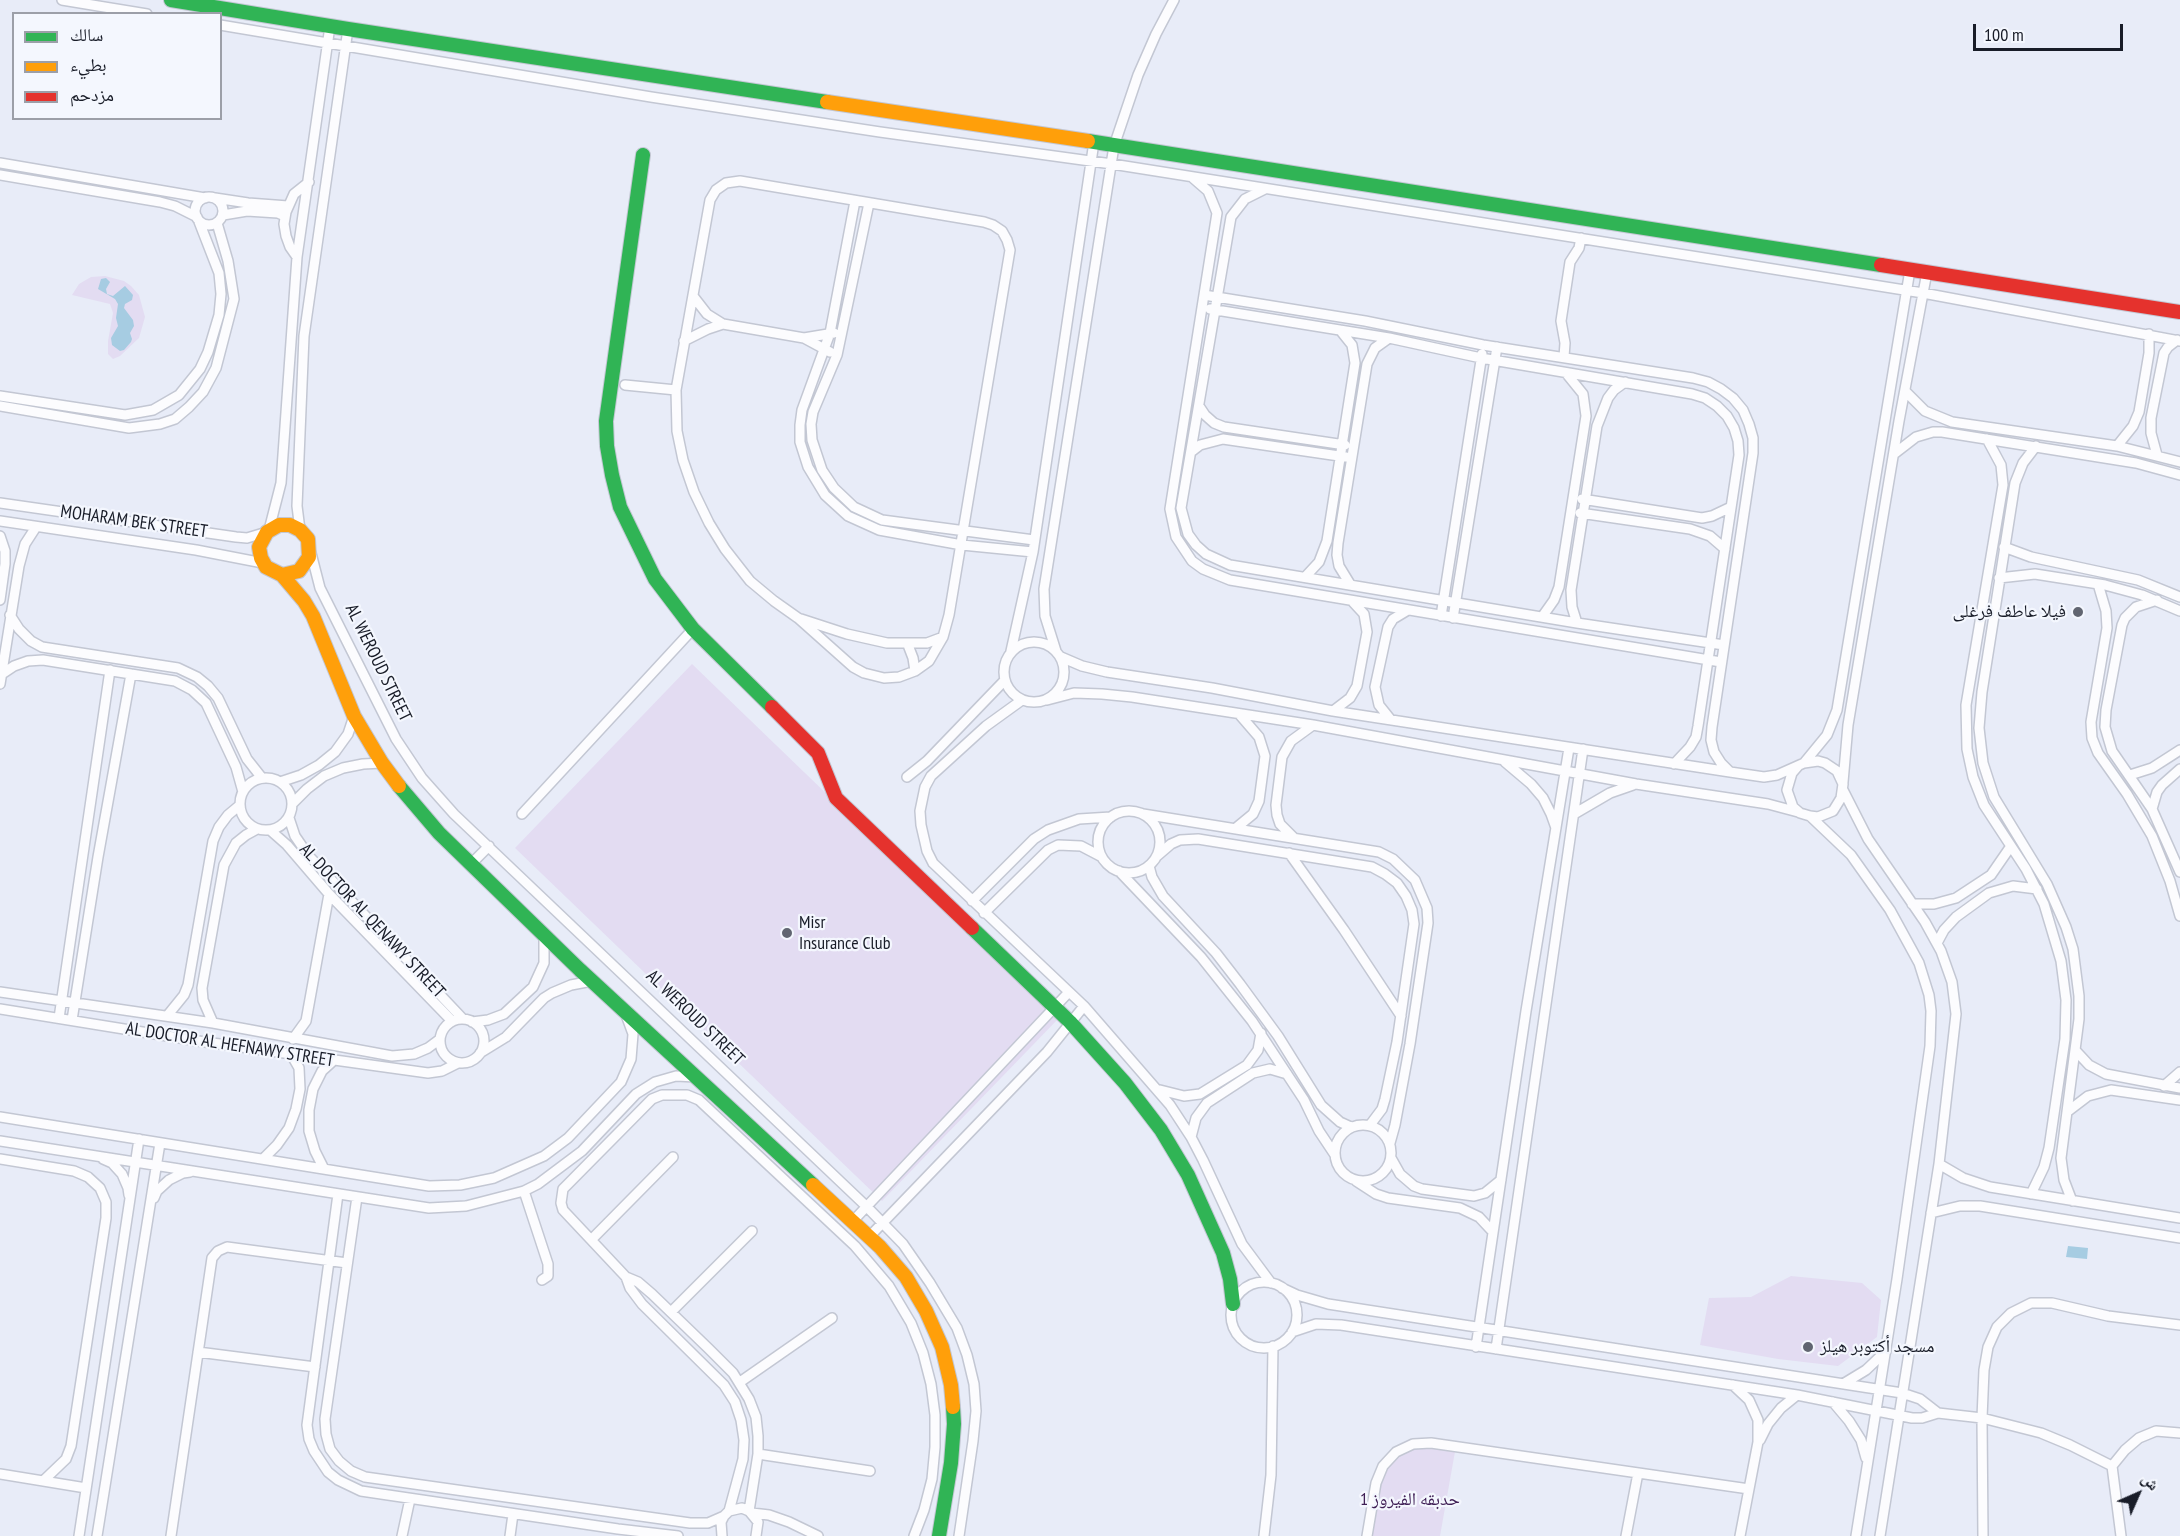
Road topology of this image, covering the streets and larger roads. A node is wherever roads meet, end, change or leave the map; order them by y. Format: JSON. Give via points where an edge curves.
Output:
{"nodes":[{"id":1,"x":62,"y":0,"type":"edge"},
{"id":2,"x":171,"y":0,"type":"edge"},
{"id":3,"x":1174,"y":0,"type":"edge"},
{"id":4,"x":135,"y":12,"type":"edge"},
{"id":5,"x":222,"y":25,"type":"edge"},
{"id":6,"x":330,"y":26,"type":"junction"},
{"id":7,"x":348,"y":29,"type":"junction"},
{"id":8,"x":328,"y":42,"type":"junction"},
{"id":9,"x":345,"y":45,"type":"junction"},
{"id":10,"x":654,"y":75,"type":"junction"},
{"id":11,"x":651,"y":96,"type":"junction"},
{"id":12,"x":1094,"y":142,"type":"junction"},
{"id":13,"x":1114,"y":146,"type":"junction"},
{"id":14,"x":643,"y":155,"type":"dead end"},
{"id":15,"x":1091,"y":161,"type":"junction"},
{"id":16,"x":0,"y":163,"type":"edge"},
{"id":17,"x":1112,"y":164,"type":"junction"},
{"id":18,"x":0,"y":175,"type":"edge"},
{"id":19,"x":1191,"y":176,"type":"junction"},
{"id":20,"x":309,"y":182,"type":"junction"},
{"id":21,"x":1266,"y":188,"type":"junction"},
{"id":22,"x":209,"y":198,"type":"junction"},
{"id":23,"x":855,"y":201,"type":"junction"},
{"id":24,"x":869,"y":203,"type":"junction"},
{"id":25,"x":288,"y":206,"type":"junction"},
{"id":26,"x":223,"y":215,"type":"junction"},
{"id":27,"x":285,"y":216,"type":"junction"},
{"id":28,"x":198,"y":218,"type":"junction"},
{"id":29,"x":217,"y":223,"type":"junction"},
{"id":30,"x":1581,"y":238,"type":"junction"},
{"id":31,"x":297,"y":257,"type":"junction"},
{"id":32,"x":1910,"y":270,"type":"junction"},
{"id":33,"x":1927,"y":272,"type":"junction"},
{"id":34,"x":1906,"y":291,"type":"junction"},
{"id":35,"x":1923,"y":294,"type":"junction"},
{"id":36,"x":1204,"y":295,"type":"junction"},
{"id":37,"x":693,"y":296,"type":"junction"},
{"id":38,"x":1216,"y":297,"type":"junction"},
{"id":39,"x":1202,"y":308,"type":"junction"},
{"id":40,"x":1214,"y":310,"type":"junction"},
{"id":41,"x":2180,"y":312,"type":"edge"},
{"id":42,"x":723,"y":324,"type":"junction"},
{"id":43,"x":1340,"y":330,"type":"junction"},
{"id":44,"x":830,"y":333,"type":"junction"},
{"id":45,"x":843,"y":334,"type":"junction"},
{"id":46,"x":2149,"y":334,"type":"junction"},
{"id":47,"x":804,"y":338,"type":"junction"},
{"id":48,"x":1389,"y":338,"type":"junction"},
{"id":49,"x":2179,"y":340,"type":"edge"},
{"id":50,"x":684,"y":341,"type":"junction"},
{"id":51,"x":1483,"y":345,"type":"junction"},
{"id":52,"x":1497,"y":347,"type":"junction"},
{"id":53,"x":824,"y":351,"type":"junction"},
{"id":54,"x":837,"y":355,"type":"junction"},
{"id":55,"x":1564,"y":357,"type":"junction"},
{"id":56,"x":1481,"y":358,"type":"junction"},
{"id":57,"x":1494,"y":361,"type":"junction"},
{"id":58,"x":1636,"y":369,"type":"junction"},
{"id":59,"x":1566,"y":372,"type":"junction"},
{"id":60,"x":1629,"y":383,"type":"junction"},
{"id":61,"x":625,"y":385,"type":"dead end"},
{"id":62,"x":676,"y":390,"type":"junction"},
{"id":63,"x":1905,"y":391,"type":"junction"},
{"id":64,"x":179,"y":395,"type":"junction"},
{"id":65,"x":0,"y":396,"type":"edge"},
{"id":66,"x":165,"y":405,"type":"junction"},
{"id":67,"x":0,"y":406,"type":"edge"},
{"id":68,"x":1199,"y":406,"type":"junction"},
{"id":69,"x":189,"y":407,"type":"junction"},
{"id":70,"x":175,"y":418,"type":"junction"},
{"id":71,"x":1751,"y":430,"type":"junction"},
{"id":72,"x":1737,"y":434,"type":"junction"},
{"id":73,"x":1987,"y":439,"type":"junction"},
{"id":74,"x":1342,"y":445,"type":"junction"},
{"id":75,"x":2036,"y":446,"type":"junction"},
{"id":76,"x":2117,"y":446,"type":"junction"},
{"id":77,"x":1354,"y":447,"type":"junction"},
{"id":78,"x":1191,"y":452,"type":"junction"},
{"id":79,"x":1894,"y":454,"type":"junction"},
{"id":80,"x":2157,"y":455,"type":"junction"},
{"id":81,"x":1340,"y":456,"type":"junction"},
{"id":82,"x":1352,"y":458,"type":"junction"},
{"id":83,"x":2180,"y":462,"type":"edge"},
{"id":84,"x":2180,"y":475,"type":"edge"},
{"id":85,"x":1574,"y":498,"type":"junction"},
{"id":86,"x":1586,"y":500,"type":"junction"},
{"id":87,"x":0,"y":503,"type":"edge"},
{"id":88,"x":1731,"y":507,"type":"junction"},
{"id":89,"x":1571,"y":512,"type":"junction"},
{"id":90,"x":1584,"y":513,"type":"junction"},
{"id":91,"x":0,"y":521,"type":"edge"},
{"id":92,"x":36,"y":527,"type":"junction"},
{"id":93,"x":300,"y":530,"type":"junction"},
{"id":94,"x":268,"y":531,"type":"junction"},
{"id":95,"x":963,"y":531,"type":"junction"},
{"id":96,"x":0,"y":536,"type":"edge"},
{"id":97,"x":1034,"y":540,"type":"junction"},
{"id":98,"x":962,"y":545,"type":"junction"},
{"id":99,"x":2004,"y":547,"type":"junction"},
{"id":100,"x":1725,"y":549,"type":"junction"},
{"id":101,"x":310,"y":551,"type":"junction"},
{"id":102,"x":1033,"y":552,"type":"junction"},
{"id":103,"x":263,"y":563,"type":"junction"},
{"id":104,"x":5,"y":564,"type":"junction"},
{"id":105,"x":19,"y":566,"type":"junction"},
{"id":106,"x":282,"y":575,"type":"junction"},
{"id":107,"x":1306,"y":576,"type":"junction"},
{"id":108,"x":1999,"y":579,"type":"junction"},
{"id":109,"x":1350,"y":584,"type":"junction"},
{"id":110,"x":2098,"y":584,"type":"junction"},
{"id":111,"x":2180,"y":597,"type":"edge"},
{"id":112,"x":0,"y":600,"type":"edge"},
{"id":113,"x":1444,"y":600,"type":"junction"},
{"id":114,"x":2157,"y":600,"type":"junction"},
{"id":115,"x":1352,"y":601,"type":"junction"},
{"id":116,"x":1455,"y":602,"type":"junction"},
{"id":117,"x":1408,"y":610,"type":"junction"},
{"id":118,"x":2180,"y":611,"type":"edge"},
{"id":119,"x":10,"y":615,"type":"junction"},
{"id":120,"x":1441,"y":616,"type":"junction"},
{"id":121,"x":1542,"y":617,"type":"junction"},
{"id":122,"x":798,"y":618,"type":"junction"},
{"id":123,"x":1453,"y":618,"type":"junction"},
{"id":124,"x":1577,"y":623,"type":"junction"},
{"id":125,"x":693,"y":629,"type":"junction"},
{"id":126,"x":847,"y":634,"type":"junction"},
{"id":127,"x":943,"y":637,"type":"junction"},
{"id":128,"x":1711,"y":643,"type":"junction"},
{"id":129,"x":908,"y":645,"type":"junction"},
{"id":130,"x":1724,"y":645,"type":"junction"},
{"id":131,"x":1011,"y":651,"type":"junction"},
{"id":132,"x":836,"y":652,"type":"junction"},
{"id":133,"x":1058,"y":654,"type":"junction"},
{"id":134,"x":1708,"y":660,"type":"junction"},
{"id":135,"x":1721,"y":662,"type":"junction"},
{"id":136,"x":148,"y":663,"type":"junction"},
{"id":137,"x":110,"y":670,"type":"junction"},
{"id":138,"x":915,"y":671,"type":"junction"},
{"id":139,"x":2,"y":674,"type":"junction"},
{"id":140,"x":131,"y":674,"type":"junction"},
{"id":141,"x":146,"y":675,"type":"junction"},
{"id":142,"x":1005,"y":680,"type":"junction"},
{"id":143,"x":0,"y":684,"type":"edge"},
{"id":144,"x":1022,"y":700,"type":"junction"},
{"id":145,"x":1047,"y":700,"type":"junction"},
{"id":146,"x":1333,"y":711,"type":"junction"},
{"id":147,"x":1240,"y":715,"type":"junction"},
{"id":148,"x":354,"y":716,"type":"junction"},
{"id":149,"x":1391,"y":720,"type":"junction"},
{"id":150,"x":1313,"y":725,"type":"junction"},
{"id":151,"x":1569,"y":748,"type":"junction"},
{"id":152,"x":1583,"y":749,"type":"junction"},
{"id":153,"x":2180,"y":750,"type":"edge"},
{"id":154,"x":1503,"y":761,"type":"junction"},
{"id":155,"x":382,"y":763,"type":"junction"},
{"id":156,"x":1674,"y":764,"type":"junction"},
{"id":157,"x":1801,"y":765,"type":"junction"},
{"id":158,"x":2180,"y":769,"type":"edge"},
{"id":159,"x":1565,"y":772,"type":"junction"},
{"id":160,"x":1730,"y":772,"type":"junction"},
{"id":161,"x":1579,"y":774,"type":"junction"},
{"id":162,"x":2130,"y":775,"type":"junction"},
{"id":163,"x":907,"y":777,"type":"dead end"},
{"id":164,"x":262,"y":778,"type":"junction"},
{"id":165,"x":280,"y":782,"type":"junction"},
{"id":166,"x":1636,"y":784,"type":"junction"},
{"id":167,"x":1843,"y":787,"type":"junction"},
{"id":168,"x":243,"y":792,"type":"junction"},
{"id":169,"x":292,"y":804,"type":"junction"},
{"id":170,"x":240,"y":805,"type":"junction"},
{"id":171,"x":2151,"y":809,"type":"junction"},
{"id":172,"x":1800,"y":813,"type":"junction"},
{"id":173,"x":522,"y":814,"type":"dead end"},
{"id":174,"x":1143,"y":814,"type":"junction"},
{"id":175,"x":1574,"y":814,"type":"junction"},
{"id":176,"x":1810,"y":816,"type":"junction"},
{"id":177,"x":1111,"y":817,"type":"junction"},
{"id":178,"x":289,"y":818,"type":"junction"},
{"id":179,"x":1236,"y":828,"type":"junction"},
{"id":180,"x":257,"y":829,"type":"junction"},
{"id":181,"x":270,"y":830,"type":"junction"},
{"id":182,"x":1557,"y":830,"type":"junction"},
{"id":183,"x":1294,"y":838,"type":"junction"},
{"id":184,"x":489,"y":846,"type":"junction"},
{"id":185,"x":2011,"y":846,"type":"junction"},
{"id":186,"x":1288,"y":853,"type":"junction"},
{"id":187,"x":1157,"y":856,"type":"junction"},
{"id":188,"x":1102,"y":857,"type":"junction"},
{"id":189,"x":472,"y":863,"type":"junction"},
{"id":190,"x":1149,"y":866,"type":"junction"},
{"id":191,"x":1119,"y":871,"type":"junction"},
{"id":192,"x":2180,"y":872,"type":"edge"},
{"id":193,"x":2037,"y":889,"type":"junction"},
{"id":194,"x":329,"y":894,"type":"junction"},
{"id":195,"x":972,"y":901,"type":"junction"},
{"id":196,"x":1912,"y":904,"type":"junction"},
{"id":197,"x":984,"y":912,"type":"junction"},
{"id":198,"x":2180,"y":916,"type":"edge"},
{"id":199,"x":544,"y":935,"type":"junction"},
{"id":200,"x":1937,"y":943,"type":"junction"},
{"id":201,"x":592,"y":981,"type":"junction"},
{"id":202,"x":0,"y":992,"type":"edge"},
{"id":203,"x":1069,"y":992,"type":"junction"},
{"id":204,"x":62,"y":1002,"type":"junction"},
{"id":205,"x":74,"y":1004,"type":"junction"},
{"id":206,"x":1084,"y":1006,"type":"junction"},
{"id":207,"x":1055,"y":1008,"type":"junction"},
{"id":208,"x":0,"y":1009,"type":"edge"},
{"id":209,"x":625,"y":1012,"type":"junction"},
{"id":210,"x":167,"y":1016,"type":"junction"},
{"id":211,"x":1401,"y":1016,"type":"junction"},
{"id":212,"x":59,"y":1018,"type":"junction"},
{"id":213,"x":72,"y":1020,"type":"junction"},
{"id":214,"x":200,"y":1021,"type":"junction"},
{"id":215,"x":468,"y":1021,"type":"junction"},
{"id":216,"x":452,"y":1022,"type":"junction"},
{"id":217,"x":1070,"y":1022,"type":"junction"},
{"id":218,"x":213,"y":1023,"type":"junction"},
{"id":219,"x":1260,"y":1032,"type":"junction"},
{"id":220,"x":293,"y":1039,"type":"junction"},
{"id":221,"x":440,"y":1039,"type":"junction"},
{"id":222,"x":198,"y":1041,"type":"junction"},
{"id":223,"x":2076,"y":1051,"type":"junction"},
{"id":224,"x":480,"y":1053,"type":"junction"},
{"id":225,"x":291,"y":1054,"type":"junction"},
{"id":226,"x":333,"y":1061,"type":"junction"},
{"id":227,"x":458,"y":1063,"type":"junction"},
{"id":228,"x":2180,"y":1072,"type":"edge"},
{"id":229,"x":1287,"y":1074,"type":"junction"},
{"id":230,"x":696,"y":1077,"type":"junction"},
{"id":231,"x":2164,"y":1086,"type":"junction"},
{"id":232,"x":2180,"y":1088,"type":"edge"},
{"id":233,"x":1158,"y":1089,"type":"junction"},
{"id":234,"x":2180,"y":1100,"type":"edge"},
{"id":235,"x":2067,"y":1112,"type":"junction"},
{"id":236,"x":0,"y":1117,"type":"edge"},
{"id":237,"x":1370,"y":1125,"type":"junction"},
{"id":238,"x":1351,"y":1127,"type":"junction"},
{"id":239,"x":1191,"y":1137,"type":"junction"},
{"id":240,"x":139,"y":1139,"type":"junction"},
{"id":241,"x":0,"y":1141,"type":"edge"},
{"id":242,"x":160,"y":1143,"type":"junction"},
{"id":243,"x":1390,"y":1143,"type":"junction"},
{"id":244,"x":1335,"y":1155,"type":"junction"},
{"id":245,"x":99,"y":1156,"type":"junction"},
{"id":246,"x":673,"y":1157,"type":"dead end"},
{"id":247,"x":1391,"y":1158,"type":"junction"},
{"id":248,"x":0,"y":1159,"type":"edge"},
{"id":249,"x":263,"y":1159,"type":"junction"},
{"id":250,"x":136,"y":1162,"type":"junction"},
{"id":251,"x":1938,"y":1164,"type":"junction"},
{"id":252,"x":157,"y":1166,"type":"junction"},
{"id":253,"x":324,"y":1169,"type":"junction"},
{"id":254,"x":199,"y":1172,"type":"junction"},
{"id":255,"x":1501,"y":1180,"type":"junction"},
{"id":256,"x":1356,"y":1181,"type":"junction"},
{"id":257,"x":524,"y":1191,"type":"junction"},
{"id":258,"x":338,"y":1194,"type":"junction"},
{"id":259,"x":2031,"y":1194,"type":"junction"},
{"id":260,"x":357,"y":1197,"type":"junction"},
{"id":261,"x":2072,"y":1201,"type":"junction"},
{"id":262,"x":130,"y":1203,"type":"junction"},
{"id":263,"x":150,"y":1205,"type":"junction"},
{"id":264,"x":866,"y":1206,"type":"junction"},
{"id":265,"x":1931,"y":1213,"type":"junction"},
{"id":266,"x":2180,"y":1218,"type":"edge"},
{"id":267,"x":852,"y":1222,"type":"junction"},
{"id":268,"x":882,"y":1222,"type":"junction"},
{"id":269,"x":752,"y":1231,"type":"dead end"},
{"id":270,"x":1493,"y":1232,"type":"junction"},
{"id":271,"x":869,"y":1237,"type":"junction"},
{"id":272,"x":2180,"y":1238,"type":"edge"},
{"id":273,"x":592,"y":1239,"type":"junction"},
{"id":274,"x":329,"y":1261,"type":"junction"},
{"id":275,"x":347,"y":1263,"type":"junction"},
{"id":276,"x":626,"y":1277,"type":"junction"},
{"id":277,"x":542,"y":1280,"type":"dead end"},
{"id":278,"x":1271,"y":1283,"type":"junction"},
{"id":279,"x":1282,"y":1288,"type":"junction"},
{"id":280,"x":1233,"y":1304,"type":"junction"},
{"id":281,"x":671,"y":1312,"type":"junction"},
{"id":282,"x":322,"y":1317,"type":"junction"},
{"id":283,"x":832,"y":1318,"type":"dead end"},
{"id":284,"x":339,"y":1320,"type":"junction"},
{"id":285,"x":2180,"y":1325,"type":"edge"},
{"id":286,"x":1479,"y":1328,"type":"junction"},
{"id":287,"x":1499,"y":1330,"type":"junction"},
{"id":288,"x":1292,"y":1332,"type":"junction"},
{"id":289,"x":1273,"y":1346,"type":"junction"},
{"id":290,"x":1476,"y":1347,"type":"junction"},
{"id":291,"x":709,"y":1349,"type":"junction"},
{"id":292,"x":1496,"y":1349,"type":"junction"},
{"id":293,"x":1886,"y":1351,"type":"junction"},
{"id":294,"x":198,"y":1352,"type":"junction"},
{"id":295,"x":699,"y":1359,"type":"junction"},
{"id":296,"x":315,"y":1367,"type":"junction"},
{"id":297,"x":740,"y":1382,"type":"junction"},
{"id":298,"x":1842,"y":1384,"type":"junction"},
{"id":299,"x":1732,"y":1385,"type":"junction"},
{"id":300,"x":1880,"y":1390,"type":"junction"},
{"id":301,"x":1902,"y":1393,"type":"junction"},
{"id":302,"x":1797,"y":1395,"type":"junction"},
{"id":303,"x":1833,"y":1402,"type":"junction"},
{"id":304,"x":1876,"y":1411,"type":"junction"},
{"id":305,"x":1938,"y":1413,"type":"junction"},
{"id":306,"x":1899,"y":1416,"type":"junction"},
{"id":307,"x":1982,"y":1418,"type":"junction"},
{"id":308,"x":2180,"y":1433,"type":"edge"},
{"id":309,"x":1758,"y":1442,"type":"junction"},
{"id":310,"x":758,"y":1454,"type":"junction"},
{"id":311,"x":1867,"y":1461,"type":"junction"},
{"id":312,"x":90,"y":1463,"type":"junction"},
{"id":313,"x":107,"y":1466,"type":"junction"},
{"id":314,"x":2112,"y":1467,"type":"junction"},
{"id":315,"x":870,"y":1471,"type":"dead end"},
{"id":316,"x":1638,"y":1473,"type":"junction"},
{"id":317,"x":0,"y":1474,"type":"edge"},
{"id":318,"x":43,"y":1481,"type":"junction"},
{"id":319,"x":86,"y":1488,"type":"junction"},
{"id":320,"x":1749,"y":1489,"type":"junction"},
{"id":321,"x":410,"y":1499,"type":"junction"},
{"id":322,"x":751,"y":1512,"type":"junction"},
{"id":323,"x":513,"y":1514,"type":"junction"},
{"id":324,"x":726,"y":1514,"type":"junction"},
{"id":325,"x":617,"y":1533,"type":"edge"},
{"id":326,"x":79,"y":1536,"type":"edge"},
{"id":327,"x":97,"y":1536,"type":"edge"},
{"id":328,"x":171,"y":1536,"type":"edge"},
{"id":329,"x":402,"y":1536,"type":"edge"},
{"id":330,"x":510,"y":1536,"type":"edge"},
{"id":331,"x":678,"y":1536,"type":"edge"},
{"id":332,"x":722,"y":1536,"type":"edge"},
{"id":333,"x":756,"y":1536,"type":"edge"},
{"id":334,"x":819,"y":1536,"type":"edge"},
{"id":335,"x":914,"y":1536,"type":"edge"},
{"id":336,"x":939,"y":1536,"type":"edge"},
{"id":337,"x":958,"y":1536,"type":"edge"},
{"id":338,"x":1264,"y":1536,"type":"edge"},
{"id":339,"x":1367,"y":1536,"type":"edge"},
{"id":340,"x":1626,"y":1536,"type":"edge"},
{"id":341,"x":1740,"y":1536,"type":"edge"},
{"id":342,"x":1856,"y":1536,"type":"edge"},
{"id":343,"x":1880,"y":1536,"type":"edge"},
{"id":344,"x":1983,"y":1536,"type":"edge"},
{"id":345,"x":2121,"y":1536,"type":"edge"}],
"edges":[{"from":1,"to":4,"type":"street"},
{"from":2,"to":6,"type":"street"},
{"from":3,"to":13,"type":"street","via":[[1138,75]]},
{"from":5,"to":8,"type":"street"},
{"from":6,"to":7,"type":"street"},
{"from":6,"to":8,"type":"street"},
{"from":7,"to":9,"type":"street"},
{"from":7,"to":10,"type":"street"},
{"from":8,"to":9,"type":"street"},
{"from":8,"to":20,"type":"street"},
{"from":9,"to":11,"type":"street"},
{"from":9,"to":93,"type":"street","via":[[304,336],[297,506]]},
{"from":10,"to":11,"type":"street"},
{"from":10,"to":12,"type":"street"},
{"from":11,"to":15,"type":"street"},
{"from":12,"to":13,"type":"street"},
{"from":12,"to":15,"type":"street"},
{"from":13,"to":17,"type":"street"},
{"from":13,"to":32,"type":"street"},
{"from":14,"to":125,"type":"street","via":[[610,382],[607,446],[620,507],[637,545],[655,579]]},
{"from":15,"to":17,"type":"street"},
{"from":15,"to":97,"type":"street"},
{"from":16,"to":22,"type":"street"},
{"from":17,"to":19,"type":"street"},
{"from":17,"to":133,"type":"street","via":[[1044,589],[1045,616]]},
{"from":18,"to":28,"type":"street","via":[[160,202]]},
{"from":19,"to":21,"type":"street"},
{"from":19,"to":36,"type":"street","via":[[1208,191],[1217,213]]},
{"from":20,"to":25,"type":"street","via":[[294,194]]},
{"from":20,"to":31,"type":"street"},
{"from":21,"to":30,"type":"street"},
{"from":21,"to":38,"type":"street","via":[[1245,199],[1231,217]]},
{"from":22,"to":25,"type":"street"},
{"from":22,"to":26,"type":"street","via":[[219,201]]},
{"from":22,"to":28,"type":"street","via":[[197,206]]},
{"from":23,"to":24,"type":"street"},
{"from":23,"to":37,"type":"street","via":[[740,181],[726,183],[710,200]]},
{"from":23,"to":44,"type":"street"},
{"from":24,"to":45,"type":"street"},
{"from":24,"to":95,"type":"street","via":[[993,225],[1008,240],[1010,250]]},
{"from":25,"to":27,"type":"street"},
{"from":26,"to":27,"type":"street","via":[[246,211]]},
{"from":26,"to":29,"type":"street"},
{"from":27,"to":31,"type":"street","via":[[285,236]]},
{"from":28,"to":29,"type":"street","via":[[203,224]]},
{"from":28,"to":64,"type":"street","via":[[219,273],[219,315],[200,369]]},
{"from":29,"to":69,"type":"street","via":[[234,298],[216,368]]},
{"from":30,"to":34,"type":"street"},
{"from":30,"to":55,"type":"street","via":[[1570,262],[1561,321]]},
{"from":31,"to":94,"type":"street","via":[[281,483]]},
{"from":32,"to":33,"type":"street"},
{"from":32,"to":34,"type":"street"},
{"from":33,"to":35,"type":"street"},
{"from":33,"to":41,"type":"street"},
{"from":34,"to":35,"type":"street"},
{"from":34,"to":157,"type":"street","via":[[1837,710],[1827,735]]},
{"from":35,"to":46,"type":"street"},
{"from":35,"to":63,"type":"street"},
{"from":36,"to":38,"type":"street"},
{"from":36,"to":39,"type":"street"},
{"from":37,"to":42,"type":"street","via":[[707,314]]},
{"from":37,"to":50,"type":"street"},
{"from":38,"to":40,"type":"street"},
{"from":38,"to":51,"type":"street"},
{"from":39,"to":40,"type":"street"},
{"from":39,"to":115,"type":"street","via":[[1170,509],[1176,537],[1192,561],[1216,576]]},
{"from":40,"to":43,"type":"street"},
{"from":40,"to":68,"type":"street"},
{"from":42,"to":47,"type":"street"},
{"from":42,"to":50,"type":"street"},
{"from":43,"to":48,"type":"street"},
{"from":43,"to":74,"type":"street","via":[[1352,345],[1354,363]]},
{"from":44,"to":45,"type":"street"},
{"from":44,"to":47,"type":"street"},
{"from":44,"to":53,"type":"street"},
{"from":45,"to":54,"type":"street"},
{"from":46,"to":49,"type":"street"},
{"from":46,"to":76,"type":"street","via":[[2139,412]]},
{"from":47,"to":53,"type":"street"},
{"from":48,"to":56,"type":"street"},
{"from":48,"to":77,"type":"street","via":[[1375,348],[1367,364]]},
{"from":49,"to":80,"type":"street","via":[[2164,353],[2151,418]]},
{"from":50,"to":62,"type":"street"},
{"from":51,"to":52,"type":"street"},
{"from":51,"to":56,"type":"street"},
{"from":52,"to":55,"type":"street"},
{"from":52,"to":57,"type":"street"},
{"from":53,"to":54,"type":"street"},
{"from":53,"to":98,"type":"street","via":[[800,425],[803,453],[825,495],[848,516],[879,530]]},
{"from":54,"to":95,"type":"street","via":[[811,424],[822,470],[834,488],[854,507],[882,520]]},
{"from":55,"to":58,"type":"street"},
{"from":56,"to":57,"type":"street"},
{"from":56,"to":113,"type":"street"},
{"from":57,"to":59,"type":"street"},
{"from":57,"to":116,"type":"street"},
{"from":58,"to":60,"type":"street"},
{"from":58,"to":71,"type":"street","via":[[1708,382],[1733,398]]},
{"from":59,"to":60,"type":"street"},
{"from":59,"to":85,"type":"street","via":[[1578,385],[1586,405]]},
{"from":60,"to":72,"type":"street","via":[[1705,398],[1727,416]]},
{"from":60,"to":86,"type":"street","via":[[1614,390],[1600,417]]},
{"from":61,"to":62,"type":"street"},
{"from":62,"to":122,"type":"street","via":[[677,431],[683,460],[709,523],[750,580]]},
{"from":63,"to":76,"type":"street","via":[[1925,411],[1952,422]]},
{"from":63,"to":79,"type":"street"},
{"from":64,"to":66,"type":"street"},
{"from":64,"to":69,"type":"street"},
{"from":65,"to":66,"type":"street","via":[[125,415]]},
{"from":66,"to":70,"type":"street"},
{"from":67,"to":70,"type":"street","via":[[129,428]]},
{"from":68,"to":74,"type":"street","via":[[1214,423],[1224,427]]},
{"from":68,"to":78,"type":"street"},
{"from":69,"to":70,"type":"street"},
{"from":71,"to":72,"type":"street"},
{"from":71,"to":130,"type":"street","via":[[1753,453]]},
{"from":72,"to":88,"type":"street","via":[[1739,455]]},
{"from":73,"to":75,"type":"street"},
{"from":73,"to":79,"type":"street","via":[[1933,432],[1916,437]]},
{"from":73,"to":185,"type":"street","via":[[1997,456],[2002,485],[1967,698],[1966,734],[1978,791]]},
{"from":74,"to":77,"type":"street"},
{"from":74,"to":81,"type":"street"},
{"from":75,"to":84,"type":"street","via":[[2136,463]]},
{"from":75,"to":99,"type":"street","via":[[2015,483]]},
{"from":76,"to":80,"type":"street"},
{"from":77,"to":82,"type":"street"},
{"from":78,"to":81,"type":"street","via":[[1200,445],[1223,439]]},
{"from":78,"to":107,"type":"street","via":[[1181,508],[1196,545],[1230,565]]},
{"from":79,"to":167,"type":"street","via":[[1848,725]]},
{"from":80,"to":83,"type":"street"},
{"from":81,"to":82,"type":"street"},
{"from":81,"to":107,"type":"street","via":[[1327,541],[1319,562]]},
{"from":82,"to":109,"type":"street","via":[[1337,555]]},
{"from":85,"to":86,"type":"street"},
{"from":85,"to":89,"type":"street"},
{"from":86,"to":88,"type":"street","via":[[1702,518]]},
{"from":86,"to":90,"type":"street"},
{"from":87,"to":94,"type":"street","name":"MOHARAM BEK STREET","via":[[236,537],[247,538]]},
{"from":88,"to":100,"type":"street"},
{"from":89,"to":90,"type":"street"},
{"from":89,"to":121,"type":"street","via":[[1559,587]]},
{"from":90,"to":100,"type":"street","via":[[1690,529],[1710,536]]},
{"from":90,"to":124,"type":"street","via":[[1571,590]]},
{"from":91,"to":92,"type":"street","name":"MOHARAM BEK STREET"},
{"from":92,"to":103,"type":"street","name":"MOHARAM BEK STREET"},
{"from":92,"to":105,"type":"street","via":[[25,544]]},
{"from":93,"to":94,"type":"street","via":[[284,525]]},
{"from":93,"to":101,"type":"street","via":[[308,539]]},
{"from":94,"to":103,"type":"street","via":[[260,547]]},
{"from":95,"to":97,"type":"street"},
{"from":95,"to":98,"type":"street"},
{"from":96,"to":104,"type":"street"},
{"from":97,"to":102,"type":"street"},
{"from":98,"to":102,"type":"street"},
{"from":98,"to":127,"type":"street"},
{"from":99,"to":108,"type":"street"},
{"from":99,"to":111,"type":"street","via":[[2031,557],[2138,580]]},
{"from":100,"to":128,"type":"street"},
{"from":101,"to":106,"type":"street","via":[[304,567],[294,574]]},
{"from":101,"to":184,"type":"street","name":"AL WEROUD STREET","via":[[320,588],[396,739],[430,787]]},
{"from":102,"to":131,"type":"street"},
{"from":103,"to":106,"type":"street"},
{"from":104,"to":105,"type":"street"},
{"from":104,"to":112,"type":"street"},
{"from":105,"to":119,"type":"street"},
{"from":106,"to":148,"type":"street","via":[[313,616]]},
{"from":107,"to":109,"type":"street"},
{"from":108,"to":110,"type":"street","via":[[2035,574]]},
{"from":108,"to":223,"type":"street","via":[[1980,710],[1980,746],[1994,797],[2048,884],[2073,949],[2079,996]]},
{"from":109,"to":113,"type":"street"},
{"from":110,"to":114,"type":"street"},
{"from":110,"to":198,"type":"street","via":[[2107,628],[2091,722],[2092,738],[2151,836]]},
{"from":113,"to":116,"type":"street"},
{"from":113,"to":120,"type":"street"},
{"from":114,"to":118,"type":"street"},
{"from":114,"to":162,"type":"street","via":[[2136,607],[2125,618],[2104,718],[2109,743]]},
{"from":115,"to":117,"type":"street"},
{"from":115,"to":146,"type":"street","via":[[1364,614],[1367,632],[1357,686],[1350,698]]},
{"from":116,"to":121,"type":"street"},
{"from":116,"to":123,"type":"street"},
{"from":117,"to":120,"type":"street"},
{"from":117,"to":149,"type":"street","via":[[1388,627],[1375,687],[1379,705]]},
{"from":119,"to":136,"type":"street","via":[[31,641],[42,647]]},
{"from":119,"to":139,"type":"street"},
{"from":120,"to":123,"type":"street"},
{"from":121,"to":124,"type":"street"},
{"from":122,"to":126,"type":"street"},
{"from":122,"to":132,"type":"street"},
{"from":123,"to":134,"type":"street"},
{"from":124,"to":128,"type":"street"},
{"from":125,"to":173,"type":"street"},
{"from":125,"to":207,"type":"street","via":[[812,746],[823,761],[832,792],[841,805]]},
{"from":126,"to":129,"type":"street"},
{"from":126,"to":132,"type":"street"},
{"from":127,"to":129,"type":"street"},
{"from":127,"to":138,"type":"street","via":[[933,655]]},
{"from":128,"to":130,"type":"street"},
{"from":128,"to":134,"type":"street"},
{"from":129,"to":138,"type":"street"},
{"from":130,"to":135,"type":"street"},
{"from":131,"to":133,"type":"street","via":[[1030,642],[1044,643]]},
{"from":131,"to":142,"type":"street","via":[[1004,665]]},
{"from":132,"to":138,"type":"street","via":[[864,673],[884,678]]},
{"from":133,"to":145,"type":"street","via":[[1065,673],[1063,682]]},
{"from":133,"to":146,"type":"street","via":[[1107,672]]},
{"from":134,"to":135,"type":"street"},
{"from":134,"to":156,"type":"street","via":[[1696,737]]},
{"from":135,"to":160,"type":"street","via":[[1711,740],[1720,763]]},
{"from":136,"to":141,"type":"street"},
{"from":136,"to":164,"type":"street","via":[[178,668],[208,686],[218,698],[247,759]]},
{"from":137,"to":139,"type":"street","via":[[43,660],[28,661]]},
{"from":137,"to":140,"type":"street"},
{"from":137,"to":204,"type":"street"},
{"from":139,"to":143,"type":"street"},
{"from":140,"to":141,"type":"street"},
{"from":140,"to":205,"type":"street"},
{"from":141,"to":168,"type":"street","via":[[175,681],[206,703],[236,767]]},
{"from":142,"to":144,"type":"street","via":[[1011,692]]},
{"from":142,"to":163,"type":"street"},
{"from":144,"to":145,"type":"street"},
{"from":144,"to":195,"type":"street","via":[[986,726],[931,776],[922,798],[921,825],[927,851],[933,863]]},
{"from":145,"to":147,"type":"street","via":[[1074,693],[1102,693]]},
{"from":146,"to":149,"type":"street"},
{"from":147,"to":150,"type":"street"},
{"from":147,"to":179,"type":"street","via":[[1259,737],[1265,756],[1259,801],[1252,814]]},
{"from":148,"to":155,"type":"street"},
{"from":148,"to":165,"type":"street","via":[[348,734],[335,752],[310,771]]},
{"from":149,"to":151,"type":"street"},
{"from":150,"to":154,"type":"street"},
{"from":150,"to":183,"type":"street","via":[[1298,735],[1282,757],[1277,815]]},
{"from":151,"to":152,"type":"street"},
{"from":151,"to":159,"type":"street"},
{"from":152,"to":156,"type":"street"},
{"from":152,"to":161,"type":"street"},
{"from":153,"to":162,"type":"street","via":[[2152,768]]},
{"from":154,"to":159,"type":"street"},
{"from":154,"to":182,"type":"street","via":[[1537,791]]},
{"from":155,"to":169,"type":"street","via":[[343,768],[324,776]]},
{"from":155,"to":189,"type":"street","via":[[408,799]]},
{"from":156,"to":160,"type":"street"},
{"from":157,"to":160,"type":"street","via":[[1764,777]]},
{"from":157,"to":167,"type":"street","via":[[1810,761],[1825,763],[1837,771]]},
{"from":157,"to":172,"type":"street","via":[[1792,773],[1787,790],[1793,807]]},
{"from":158,"to":171,"type":"street","via":[[2162,784]]},
{"from":159,"to":161,"type":"street"},
{"from":159,"to":182,"type":"street"},
{"from":161,"to":166,"type":"street"},
{"from":161,"to":175,"type":"street"},
{"from":162,"to":171,"type":"street"},
{"from":164,"to":165,"type":"street"},
{"from":164,"to":168,"type":"street"},
{"from":165,"to":169,"type":"street"},
{"from":166,"to":172,"type":"street","via":[[1768,804]]},
{"from":166,"to":175,"type":"street","via":[[1604,795]]},
{"from":167,"to":176,"type":"street","via":[[1833,811]]},
{"from":167,"to":196,"type":"street","via":[[1868,839]]},
{"from":168,"to":170,"type":"street"},
{"from":169,"to":178,"type":"street"},
{"from":170,"to":180,"type":"street","via":[[245,819]]},
{"from":170,"to":210,"type":"street","via":[[228,814],[213,841],[188,985]]},
{"from":171,"to":192,"type":"street"},
{"from":172,"to":176,"type":"street"},
{"from":174,"to":177,"type":"street","via":[[1124,811]]},
{"from":174,"to":179,"type":"street"},
{"from":174,"to":187,"type":"street","via":[[1159,832]]},
{"from":175,"to":287,"type":"street"},
{"from":176,"to":293,"type":"street","via":[[1851,855],[1900,925],[1919,963],[1929,995],[1930,1046]]},
{"from":177,"to":188,"type":"street","via":[[1099,835]]},
{"from":177,"to":195,"type":"street","via":[[1079,819],[1048,830]]},
{"from":178,"to":181,"type":"street"},
{"from":178,"to":215,"type":"street","name":"AL DOCTOR AL QENAWY STREET","via":[[308,855]]},
{"from":179,"to":183,"type":"street"},
{"from":180,"to":181,"type":"street"},
{"from":180,"to":218,"type":"street","via":[[236,843],[224,865],[202,988],[202,1000]]},
{"from":181,"to":194,"type":"street","name":"AL DOCTOR AL QENAWY STREET"},
{"from":182,"to":255,"type":"street"},
{"from":183,"to":243,"type":"street","via":[[1379,852],[1393,859],[1415,880],[1427,908],[1427,939]]},
{"from":184,"to":189,"type":"street"},
{"from":184,"to":264,"type":"street","name":"AL WEROUD STREET"},
{"from":185,"to":193,"type":"street"},
{"from":185,"to":196,"type":"street","via":[[1991,875],[1956,898]]},
{"from":186,"to":187,"type":"street","via":[[1189,838],[1171,844]]},
{"from":186,"to":211,"type":"street"},
{"from":186,"to":211,"type":"street","via":[[1372,867],[1397,884],[1406,896],[1414,924]]},
{"from":187,"to":190,"type":"street"},
{"from":188,"to":191,"type":"street"},
{"from":188,"to":197,"type":"street","via":[[1081,846],[1058,845],[1047,850]]},
{"from":189,"to":199,"type":"street"},
{"from":190,"to":191,"type":"street","via":[[1135,873]]},
{"from":190,"to":238,"type":"street","via":[[1156,887],[1240,984],[1321,1105]]},
{"from":191,"to":219,"type":"street","via":[[1201,957]]},
{"from":193,"to":200,"type":"street","via":[[2013,886],[1989,893],[1956,917]]},
{"from":193,"to":259,"type":"street","via":[[2061,961],[2066,1019],[2047,1158]]},
{"from":194,"to":216,"type":"street","name":"AL DOCTOR AL QENAWY STREET"},
{"from":194,"to":220,"type":"street","via":[[306,1021]]},
{"from":195,"to":197,"type":"street"},
{"from":196,"to":200,"type":"street"},
{"from":197,"to":203,"type":"street"},
{"from":199,"to":201,"type":"street"},
{"from":199,"to":215,"type":"street","via":[[544,963],[533,987],[504,1014]]},
{"from":200,"to":251,"type":"street","via":[[1952,982],[1956,1014]]},
{"from":201,"to":209,"type":"street"},
{"from":201,"to":224,"type":"street","via":[[571,985],[544,998],[506,1037]]},
{"from":202,"to":204,"type":"street","name":"AL DOCTOR AL HEFNAWY STREET"},
{"from":203,"to":206,"type":"street"},
{"from":203,"to":207,"type":"street"},
{"from":204,"to":205,"type":"street","name":"AL DOCTOR AL HEFNAWY STREET"},
{"from":204,"to":212,"type":"street"},
{"from":205,"to":210,"type":"street","name":"AL DOCTOR AL HEFNAWY STREET"},
{"from":205,"to":213,"type":"street"},
{"from":206,"to":217,"type":"street"},
{"from":206,"to":233,"type":"street"},
{"from":207,"to":217,"type":"street"},
{"from":207,"to":264,"type":"street"},
{"from":208,"to":212,"type":"street","name":"AL DOCTOR AL HEFNAWY STREET"},
{"from":209,"to":230,"type":"street"},
{"from":209,"to":253,"type":"street","via":[[633,1034],[631,1059],[621,1082],[568,1138],[544,1156],[494,1178],[460,1185],[429,1186]]},
{"from":210,"to":214,"type":"street","name":"AL DOCTOR AL HEFNAWY STREET"},
{"from":211,"to":237,"type":"street","via":[[1385,1099]]},
{"from":212,"to":213,"type":"street","name":"AL DOCTOR AL HEFNAWY STREET"},
{"from":213,"to":222,"type":"street","name":"AL DOCTOR AL HEFNAWY STREET"},
{"from":214,"to":218,"type":"street","name":"AL DOCTOR AL HEFNAWY STREET"},
{"from":214,"to":222,"type":"street"},
{"from":215,"to":216,"type":"street"},
{"from":215,"to":224,"type":"street","via":[[482,1034]]},
{"from":216,"to":221,"type":"street","via":[[444,1028]]},
{"from":217,"to":268,"type":"street","via":[[1047,1052]]},
{"from":217,"to":280,"type":"street","via":[[1125,1083],[1177,1154],[1223,1253]]},
{"from":218,"to":220,"type":"street","name":"AL DOCTOR AL HEFNAWY STREET"},
{"from":219,"to":229,"type":"street"},
{"from":219,"to":233,"type":"street","via":[[1258,1050],[1247,1065],[1200,1094],[1184,1096]]},
{"from":220,"to":221,"type":"street","name":"AL DOCTOR AL HEFNAWY STREET","via":[[399,1057],[421,1052]]},
{"from":221,"to":227,"type":"street","via":[[444,1055]]},
{"from":222,"to":225,"type":"street","name":"AL DOCTOR AL HEFNAWY STREET"},
{"from":223,"to":231,"type":"street","via":[[2089,1065],[2106,1074]]},
{"from":223,"to":235,"type":"street"},
{"from":224,"to":227,"type":"street","via":[[472,1061]]},
{"from":225,"to":226,"type":"street","name":"AL DOCTOR AL HEFNAWY STREET"},
{"from":225,"to":249,"type":"street","via":[[300,1068],[296,1109],[283,1136]]},
{"from":226,"to":227,"type":"street","name":"AL DOCTOR AL HEFNAWY STREET","via":[[428,1073]]},
{"from":226,"to":253,"type":"street","via":[[322,1071],[313,1089],[309,1110],[309,1131]]},
{"from":228,"to":231,"type":"street"},
{"from":229,"to":239,"type":"street","via":[[1270,1069],[1253,1073],[1207,1103],[1196,1118]]},
{"from":229,"to":244,"type":"street"},
{"from":230,"to":257,"type":"street","via":[[676,1076],[655,1082],[636,1094],[582,1151]]},
{"from":230,"to":267,"type":"street"},
{"from":231,"to":232,"type":"street"},
{"from":233,"to":239,"type":"street"},
{"from":234,"to":235,"type":"street","via":[[2111,1090],[2088,1096]]},
{"from":235,"to":261,"type":"street","via":[[2061,1158]]},
{"from":236,"to":240,"type":"street"},
{"from":237,"to":238,"type":"street"},
{"from":237,"to":243,"type":"street"},
{"from":238,"to":244,"type":"street","via":[[1340,1136]]},
{"from":239,"to":278,"type":"street","via":[[1242,1244]]},
{"from":240,"to":242,"type":"street"},
{"from":240,"to":250,"type":"street"},
{"from":241,"to":245,"type":"street"},
{"from":242,"to":249,"type":"street"},
{"from":242,"to":252,"type":"street"},
{"from":243,"to":247,"type":"street"},
{"from":244,"to":256,"type":"street","via":[[1339,1169]]},
{"from":245,"to":250,"type":"street"},
{"from":245,"to":262,"type":"street","via":[[122,1174]]},
{"from":246,"to":273,"type":"street"},
{"from":247,"to":255,"type":"street","via":[[1406,1180],[1422,1189],[1474,1196],[1485,1193]]},
{"from":247,"to":256,"type":"street","via":[[1379,1177]]},
{"from":248,"to":318,"type":"street","via":[[74,1171],[100,1188],[106,1202],[71,1446],[66,1460]]},
{"from":249,"to":253,"type":"street"},
{"from":250,"to":252,"type":"street"},
{"from":250,"to":262,"type":"street"},
{"from":251,"to":259,"type":"street","via":[[1976,1184]]},
{"from":251,"to":265,"type":"street"},
{"from":252,"to":254,"type":"street"},
{"from":252,"to":263,"type":"street"},
{"from":254,"to":258,"type":"street"},
{"from":254,"to":263,"type":"street","via":[[183,1173],[169,1180]]},
{"from":255,"to":270,"type":"street"},
{"from":256,"to":270,"type":"street","via":[[1388,1198],[1460,1208],[1479,1217]]},
{"from":257,"to":260,"type":"street","via":[[466,1206],[429,1208]]},
{"from":257,"to":277,"type":"street","via":[[548,1264],[548,1276]]},
{"from":258,"to":260,"type":"street"},
{"from":258,"to":274,"type":"street"},
{"from":259,"to":261,"type":"street"},
{"from":260,"to":275,"type":"street"},
{"from":261,"to":266,"type":"street"},
{"from":262,"to":312,"type":"street"},
{"from":263,"to":313,"type":"street"},
{"from":264,"to":267,"type":"street"},
{"from":264,"to":268,"type":"street","name":"AL WEROUD STREET"},
{"from":265,"to":272,"type":"street","via":[[1980,1206]]},
{"from":265,"to":301,"type":"street"},
{"from":267,"to":271,"type":"street"},
{"from":268,"to":271,"type":"street"},
{"from":268,"to":337,"type":"street","name":"AL WEROUD STREET","via":[[930,1283],[957,1328],[967,1355],[976,1412]]},
{"from":269,"to":281,"type":"street"},
{"from":270,"to":286,"type":"street"},
{"from":271,"to":336,"type":"street","via":[[906,1277],[926,1311],[942,1347],[951,1385],[951,1464]]},
{"from":273,"to":276,"type":"street"},
{"from":273,"to":335,"type":"street","via":[[563,1210],[563,1189],[652,1099],[674,1094],[699,1100],[855,1246],[884,1279],[911,1323],[931,1384],[935,1415],[932,1479]]},
{"from":274,"to":275,"type":"street"},
{"from":274,"to":282,"type":"street"},
{"from":274,"to":294,"type":"street","via":[[236,1247],[218,1251],[212,1258]]},
{"from":275,"to":284,"type":"street"},
{"from":276,"to":281,"type":"street","via":[[638,1282]]},
{"from":276,"to":295,"type":"street","via":[[642,1304]]},
{"from":278,"to":279,"type":"street"},
{"from":278,"to":280,"type":"street","via":[[1248,1286]]},
{"from":279,"to":286,"type":"street","via":[[1328,1304]]},
{"from":279,"to":288,"type":"street","via":[[1296,1308]]},
{"from":280,"to":289,"type":"street","via":[[1232,1322],[1240,1337],[1255,1346]]},
{"from":281,"to":291,"type":"street"},
{"from":282,"to":284,"type":"street"},
{"from":282,"to":296,"type":"street"},
{"from":283,"to":297,"type":"street"},
{"from":284,"to":324,"type":"street","via":[[326,1434],[330,1449],[351,1471],[377,1479],[690,1523],[708,1523]]},
{"from":285,"to":307,"type":"street","via":[[2108,1316],[2052,1303],[2031,1303],[2011,1312],[1997,1327],[1988,1347]]},
{"from":286,"to":287,"type":"street"},
{"from":286,"to":290,"type":"street"},
{"from":287,"to":292,"type":"street"},
{"from":287,"to":298,"type":"street"},
{"from":288,"to":289,"type":"street"},
{"from":288,"to":290,"type":"street","via":[[1328,1323]]},
{"from":289,"to":338,"type":"street","via":[[1272,1465]]},
{"from":290,"to":292,"type":"street"},
{"from":291,"to":295,"type":"street"},
{"from":291,"to":297,"type":"street"},
{"from":292,"to":299,"type":"street"},
{"from":293,"to":298,"type":"street","via":[[1866,1370]]},
{"from":293,"to":300,"type":"street"},
{"from":294,"to":296,"type":"street"},
{"from":294,"to":328,"type":"street"},
{"from":295,"to":324,"type":"street","via":[[724,1385],[741,1420],[743,1459]]},
{"from":296,"to":321,"type":"street","via":[[307,1425],[309,1440],[320,1462],[338,1480],[361,1491]]},
{"from":297,"to":310,"type":"street","via":[[756,1417]]},
{"from":298,"to":300,"type":"street"},
{"from":299,"to":302,"type":"street"},
{"from":299,"to":309,"type":"street","via":[[1749,1400],[1758,1420]]},
{"from":300,"to":301,"type":"street"},
{"from":300,"to":304,"type":"street"},
{"from":301,"to":305,"type":"street","via":[[1920,1399]]},
{"from":301,"to":306,"type":"street"},
{"from":302,"to":303,"type":"street"},
{"from":302,"to":309,"type":"street","via":[[1781,1408]]},
{"from":303,"to":304,"type":"street"},
{"from":303,"to":311,"type":"street","via":[[1861,1440]]},
{"from":304,"to":306,"type":"street"},
{"from":304,"to":311,"type":"street"},
{"from":305,"to":306,"type":"street","via":[[1916,1418]]},
{"from":305,"to":307,"type":"street"},
{"from":306,"to":343,"type":"street"},
{"from":307,"to":314,"type":"street","via":[[2041,1433]]},
{"from":307,"to":344,"type":"street"},
{"from":308,"to":314,"type":"street","via":[[2156,1431],[2139,1438]]},
{"from":309,"to":320,"type":"street"},
{"from":310,"to":315,"type":"street"},
{"from":310,"to":322,"type":"street"},
{"from":311,"to":342,"type":"street"},
{"from":312,"to":313,"type":"street"},
{"from":312,"to":319,"type":"street"},
{"from":313,"to":327,"type":"street"},
{"from":314,"to":345,"type":"street"},
{"from":316,"to":320,"type":"street"},
{"from":316,"to":339,"type":"street","via":[[1431,1443],[1413,1444],[1396,1452],[1383,1466],[1376,1483]]},
{"from":316,"to":340,"type":"street"},
{"from":317,"to":318,"type":"street"},
{"from":318,"to":319,"type":"street"},
{"from":319,"to":326,"type":"street"},
{"from":320,"to":341,"type":"street"},
{"from":321,"to":323,"type":"street"},
{"from":321,"to":329,"type":"street"},
{"from":322,"to":324,"type":"street","via":[[742,1508]]},
{"from":322,"to":333,"type":"street","via":[[758,1522]]},
{"from":322,"to":334,"type":"street","via":[[789,1522]]},
{"from":323,"to":325,"type":"street"},
{"from":323,"to":330,"type":"street"},
{"from":324,"to":332,"type":"street","via":[[720,1529]]},
{"from":325,"to":331,"type":"street"}]}
